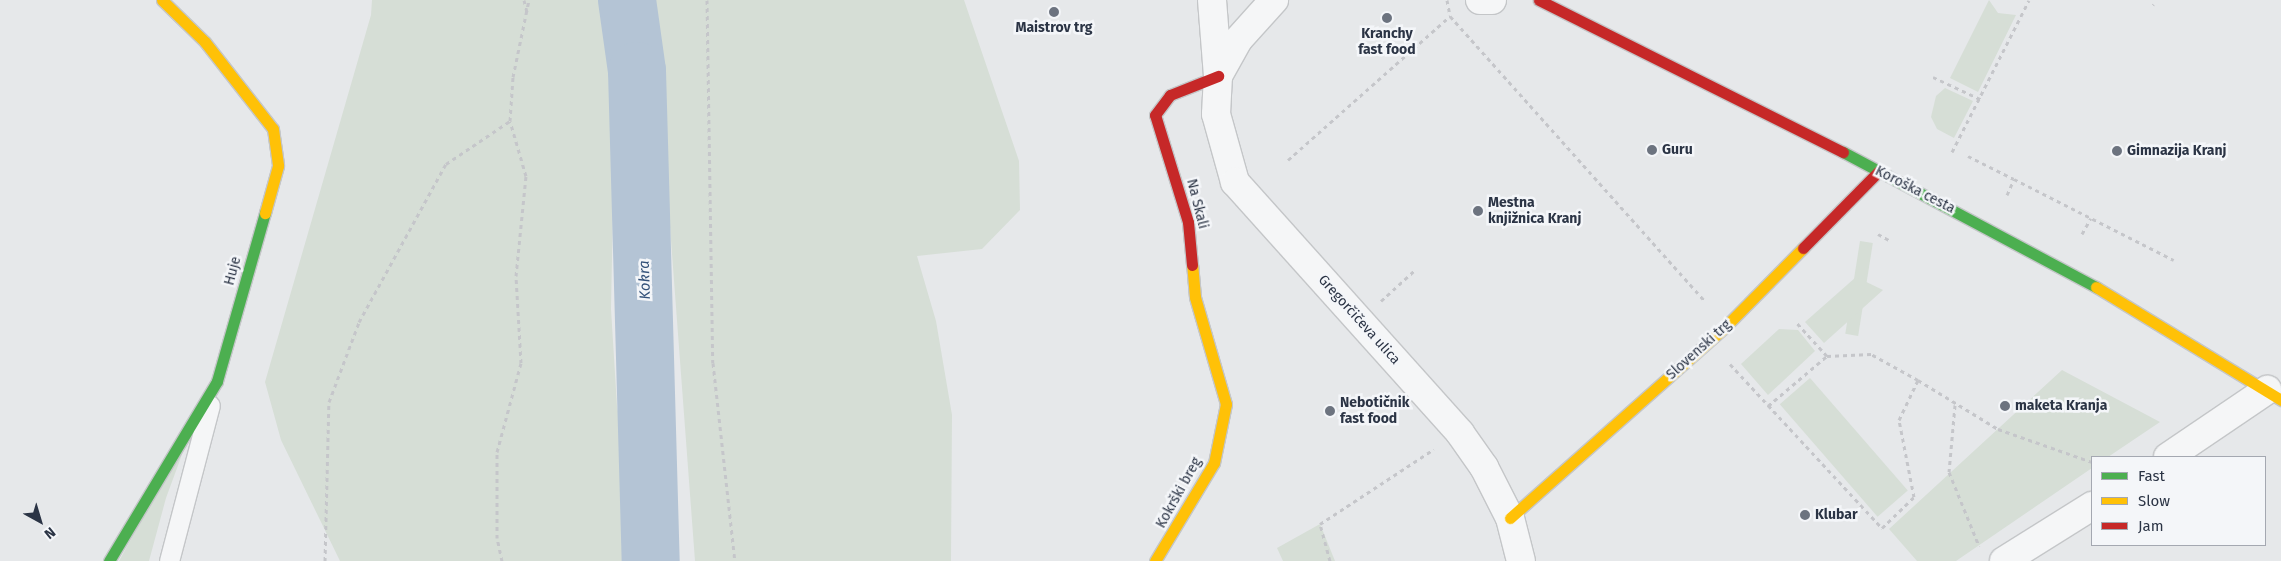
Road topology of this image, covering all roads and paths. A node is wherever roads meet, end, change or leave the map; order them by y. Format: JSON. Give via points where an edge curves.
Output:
{"nodes":[{"id":1,"x":162,"y":0,"type":"edge"},
{"id":2,"x":524,"y":0,"type":"edge"},
{"id":3,"x":530,"y":0,"type":"edge"},
{"id":4,"x":707,"y":0,"type":"edge"},
{"id":5,"x":1212,"y":0,"type":"edge"},
{"id":6,"x":1274,"y":0,"type":"edge"},
{"id":7,"x":1480,"y":0,"type":"edge"},
{"id":8,"x":1492,"y":0,"type":"edge"},
{"id":9,"x":1540,"y":0,"type":"edge"},
{"id":10,"x":2029,"y":0,"type":"edge"},
{"id":11,"x":527,"y":14,"type":"junction"},
{"id":12,"x":1218,"y":76,"type":"junction"},
{"id":13,"x":1934,"y":77,"type":"dead end"},
{"id":14,"x":1980,"y":99,"type":"junction"},
{"id":15,"x":510,"y":121,"type":"junction"},
{"id":16,"x":1952,"y":152,"type":"dead end"},
{"id":17,"x":1968,"y":156,"type":"dead end"},
{"id":18,"x":1288,"y":160,"type":"dead end"},
{"id":19,"x":1878,"y":172,"type":"junction"},
{"id":20,"x":2014,"y":180,"type":"junction"},
{"id":21,"x":2007,"y":195,"type":"dead end"},
{"id":22,"x":2091,"y":218,"type":"junction"},
{"id":23,"x":1878,"y":234,"type":"dead end"},
{"id":24,"x":2082,"y":234,"type":"dead end"},
{"id":25,"x":1889,"y":240,"type":"dead end"},
{"id":26,"x":2174,"y":260,"type":"dead end"},
{"id":27,"x":1414,"y":271,"type":"dead end"},
{"id":28,"x":1704,"y":300,"type":"dead end"},
{"id":29,"x":1374,"y":307,"type":"dead end"},
{"id":30,"x":1796,"y":322,"type":"dead end"},
{"id":31,"x":1827,"y":356,"type":"junction"},
{"id":32,"x":1730,"y":364,"type":"dead end"},
{"id":33,"x":1222,"y":377,"type":"joint"},
{"id":34,"x":1918,"y":380,"type":"junction"},
{"id":35,"x":217,"y":382,"type":"junction"},
{"id":36,"x":2274,"y":395,"type":"edge"},
{"id":37,"x":1956,"y":405,"type":"junction"},
{"id":38,"x":1768,"y":406,"type":"junction"},
{"id":39,"x":1460,"y":433,"type":"junction"},
{"id":40,"x":2170,"y":456,"type":"edge"},
{"id":41,"x":2091,"y":462,"type":"edge"},
{"id":42,"x":2091,"y":507,"type":"edge"},
{"id":43,"x":1510,"y":518,"type":"junction"},
{"id":44,"x":1992,"y":557,"type":"edge"},
{"id":45,"x":109,"y":561,"type":"edge"},
{"id":46,"x":169,"y":561,"type":"edge"},
{"id":47,"x":325,"y":561,"type":"edge"},
{"id":48,"x":502,"y":561,"type":"edge"},
{"id":49,"x":736,"y":561,"type":"edge"},
{"id":50,"x":1155,"y":561,"type":"edge"},
{"id":51,"x":1330,"y":561,"type":"edge"},
{"id":52,"x":1521,"y":561,"type":"edge"}],
"edges":[{"from":1,"to":35,"type":"street","name":"Huje","via":[[205,42],[272,129],[278,166]]},
{"from":2,"to":11,"type":"path"},
{"from":3,"to":11,"type":"path"},
{"from":4,"to":49,"type":"path","via":[[713,363]]},
{"from":5,"to":12,"type":"street"},
{"from":6,"to":12,"type":"street","via":[[1238,40]]},
{"from":7,"to":8,"type":"street"},
{"from":9,"to":19,"type":"street","name":"Koroška cesta"},
{"from":10,"to":14,"type":"path"},
{"from":11,"to":15,"type":"path","via":[[513,76]]},
{"from":12,"to":33,"type":"street","name":"Na Skali","via":[[1170,94],[1155,114],[1188,222],[1195,297]]},
{"from":12,"to":39,"type":"street","name":"Gregorčičeva ulica","via":[[1216,114],[1235,182]]},
{"from":13,"to":14,"type":"path"},
{"from":14,"to":16,"type":"path"},
{"from":15,"to":47,"type":"path","via":[[446,164],[359,322],[329,402]]},
{"from":15,"to":48,"type":"path","via":[[526,176],[516,276],[521,363],[497,452],[497,538]]},
{"from":17,"to":20,"type":"path"},
{"from":18,"to":28,"type":"path","via":[[1450,16]]},
{"from":19,"to":36,"type":"street","name":"Koroška cesta","via":[[2146,314]]},
{"from":19,"to":43,"type":"street","name":"Slovenski trg","via":[[1724,328]]},
{"from":20,"to":21,"type":"path"},
{"from":20,"to":22,"type":"path"},
{"from":22,"to":24,"type":"path"},
{"from":22,"to":26,"type":"path"},
{"from":23,"to":25,"type":"path"},
{"from":27,"to":29,"type":"path"},
{"from":30,"to":31,"type":"path"},
{"from":31,"to":34,"type":"path","via":[[1871,354]]},
{"from":31,"to":38,"type":"path"},
{"from":32,"to":38,"type":"path"},
{"from":33,"to":50,"type":"street","name":"Kokrški breg","via":[[1226,404],[1214,463]]},
{"from":34,"to":37,"type":"path"},
{"from":34,"to":38,"type":"path","via":[[1899,420],[1914,497],[1882,528]]},
{"from":35,"to":45,"type":"street","name":"Huje"},
{"from":35,"to":46,"type":"lane"},
{"from":36,"to":40,"type":"street"},
{"from":37,"to":41,"type":"path","via":[[1998,429]]},
{"from":37,"to":44,"type":"path","via":[[1949,472]]},
{"from":39,"to":43,"type":"street","name":"Gregorčičeva ulica","via":[[1484,467]]},
{"from":39,"to":51,"type":"path","via":[[1320,524]]},
{"from":42,"to":44,"type":"street"},
{"from":43,"to":52,"type":"street","name":"Gregorčičeva ulica"}]}
